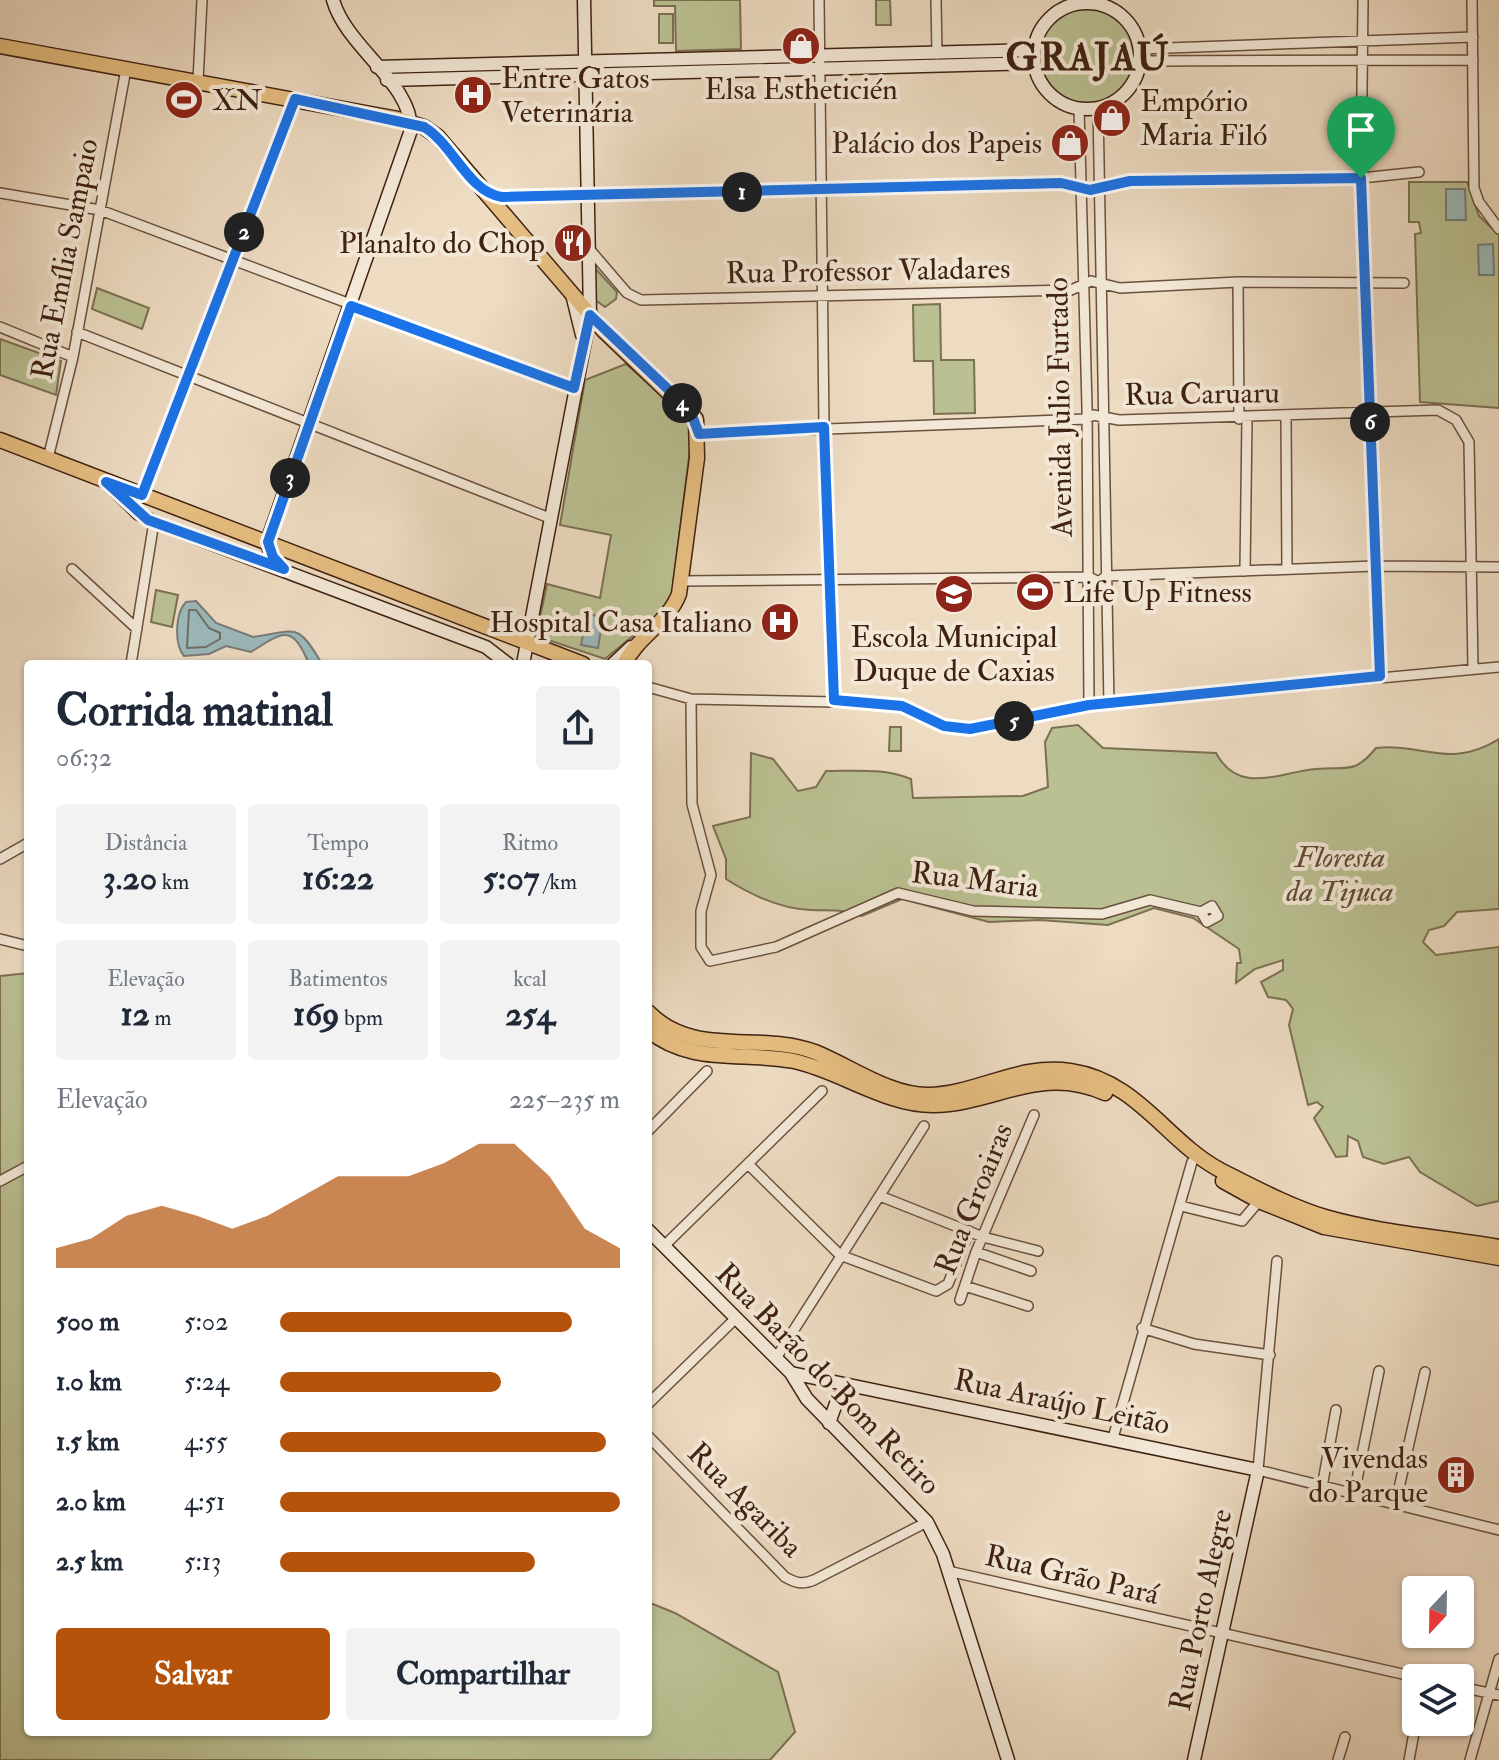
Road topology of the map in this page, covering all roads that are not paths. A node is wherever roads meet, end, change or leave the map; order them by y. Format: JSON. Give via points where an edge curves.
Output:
{"nodes":[{"id":1,"x":202,"y":0,"type":"edge"},
{"id":2,"x":333,"y":0,"type":"edge"},
{"id":3,"x":584,"y":0,"type":"edge"},
{"id":4,"x":819,"y":0,"type":"edge"},
{"id":5,"x":936,"y":0,"type":"edge"},
{"id":6,"x":1363,"y":0,"type":"edge"},
{"id":7,"x":1472,"y":0,"type":"edge"},
{"id":8,"x":1088,"y":1,"type":"edge"},
{"id":9,"x":1473,"y":37,"type":"junction"},
{"id":10,"x":1364,"y":41,"type":"junction"},
{"id":11,"x":0,"y":46,"type":"edge"},
{"id":12,"x":937,"y":54,"type":"junction"},
{"id":13,"x":1140,"y":55,"type":"junction"},
{"id":14,"x":1034,"y":56,"type":"junction"},
{"id":15,"x":1364,"y":59,"type":"junction"},
{"id":16,"x":585,"y":60,"type":"junction"},
{"id":17,"x":1473,"y":60,"type":"junction"},
{"id":18,"x":821,"y":62,"type":"junction"},
{"id":19,"x":377,"y":67,"type":"junction"},
{"id":20,"x":126,"y":69,"type":"junction"},
{"id":21,"x":585,"y":76,"type":"junction"},
{"id":22,"x":387,"y":80,"type":"junction"},
{"id":23,"x":198,"y":81,"type":"junction"},
{"id":24,"x":295,"y":99,"type":"junction"},
{"id":25,"x":1079,"y":108,"type":"junction"},
{"id":26,"x":1098,"y":108,"type":"junction"},
{"id":27,"x":411,"y":122,"type":"junction"},
{"id":28,"x":1419,"y":172,"type":"dead end"},
{"id":29,"x":1361,"y":178,"type":"junction"},
{"id":30,"x":1082,"y":182,"type":"junction"},
{"id":31,"x":1098,"y":182,"type":"junction"},
{"id":32,"x":823,"y":190,"type":"junction"},
{"id":33,"x":0,"y":193,"type":"edge"},
{"id":34,"x":486,"y":193,"type":"junction"},
{"id":35,"x":589,"y":195,"type":"junction"},
{"id":36,"x":100,"y":210,"type":"junction"},
{"id":37,"x":1499,"y":229,"type":"edge"},
{"id":38,"x":591,"y":251,"type":"junction"},
{"id":39,"x":234,"y":259,"type":"junction"},
{"id":40,"x":1238,"y":282,"type":"junction"},
{"id":41,"x":1365,"y":282,"type":"junction"},
{"id":42,"x":1404,"y":283,"type":"dead end"},
{"id":43,"x":1100,"y":290,"type":"junction"},
{"id":44,"x":571,"y":291,"type":"junction"},
{"id":45,"x":1084,"y":291,"type":"junction"},
{"id":46,"x":824,"y":297,"type":"junction"},
{"id":47,"x":351,"y":306,"type":"junction"},
{"id":48,"x":590,"y":315,"type":"junction"},
{"id":49,"x":0,"y":327,"type":"edge"},
{"id":50,"x":77,"y":332,"type":"junction"},
{"id":51,"x":583,"y":338,"type":"junction"},
{"id":52,"x":73,"y":357,"type":"junction"},
{"id":53,"x":189,"y":376,"type":"junction"},
{"id":54,"x":574,"y":388,"type":"junction"},
{"id":55,"x":1370,"y":412,"type":"junction"},
{"id":56,"x":1286,"y":417,"type":"junction"},
{"id":57,"x":1243,"y":419,"type":"junction"},
{"id":58,"x":309,"y":422,"type":"junction"},
{"id":59,"x":1086,"y":423,"type":"junction"},
{"id":60,"x":1101,"y":423,"type":"junction"},
{"id":61,"x":824,"y":427,"type":"junction"},
{"id":62,"x":699,"y":434,"type":"junction"},
{"id":63,"x":0,"y":440,"type":"edge"},
{"id":64,"x":48,"y":458,"type":"junction"},
{"id":65,"x":106,"y":482,"type":"junction"},
{"id":66,"x":142,"y":495,"type":"junction"},
{"id":67,"x":552,"y":519,"type":"junction"},
{"id":68,"x":154,"y":522,"type":"junction"},
{"id":69,"x":268,"y":542,"type":"junction"},
{"id":70,"x":1375,"y":566,"type":"junction"},
{"id":71,"x":1471,"y":567,"type":"junction"},
{"id":72,"x":1499,"y":567,"type":"edge"},
{"id":73,"x":72,"y":569,"type":"dead end"},
{"id":74,"x":284,"y":569,"type":"junction"},
{"id":75,"x":1287,"y":569,"type":"junction"},
{"id":76,"x":1245,"y":571,"type":"junction"},
{"id":77,"x":1106,"y":574,"type":"junction"},
{"id":78,"x":1089,"y":575,"type":"junction"},
{"id":79,"x":829,"y":579,"type":"junction"},
{"id":80,"x":681,"y":581,"type":"junction"},
{"id":81,"x":137,"y":629,"type":"junction"},
{"id":82,"x":648,"y":631,"type":"junction"},
{"id":83,"x":527,"y":642,"type":"junction"},
{"id":84,"x":132,"y":660,"type":"edge"},
{"id":85,"x":503,"y":660,"type":"edge"},
{"id":86,"x":524,"y":660,"type":"edge"},
{"id":87,"x":573,"y":660,"type":"edge"},
{"id":88,"x":617,"y":660,"type":"edge"},
{"id":89,"x":627,"y":660,"type":"edge"},
{"id":90,"x":1473,"y":667,"type":"junction"},
{"id":91,"x":1499,"y":667,"type":"edge"},
{"id":92,"x":1380,"y":676,"type":"junction"},
{"id":93,"x":652,"y":688,"type":"edge"},
{"id":94,"x":691,"y":699,"type":"junction"},
{"id":95,"x":834,"y":700,"type":"junction"},
{"id":96,"x":1109,"y":704,"type":"junction"},
{"id":97,"x":1089,"y":705,"type":"junction"},
{"id":98,"x":24,"y":845,"type":"edge"},
{"id":99,"x":0,"y":859,"type":"edge"},
{"id":100,"x":1201,"y":912,"type":"dead end"},
{"id":101,"x":0,"y":939,"type":"edge"},
{"id":102,"x":24,"y":945,"type":"edge"},
{"id":103,"x":652,"y":1015,"type":"edge"},
{"id":104,"x":652,"y":1032,"type":"edge"},
{"id":105,"x":707,"y":1071,"type":"dead end"},
{"id":106,"x":822,"y":1091,"type":"dead end"},
{"id":107,"x":1034,"y":1115,"type":"dead end"},
{"id":108,"x":924,"y":1126,"type":"dead end"},
{"id":109,"x":652,"y":1127,"type":"edge"},
{"id":110,"x":1192,"y":1162,"type":"junction"},
{"id":111,"x":748,"y":1164,"type":"junction"},
{"id":112,"x":24,"y":1168,"type":"edge"},
{"id":113,"x":0,"y":1181,"type":"edge"},
{"id":114,"x":880,"y":1196,"type":"junction"},
{"id":115,"x":1259,"y":1201,"type":"junction"},
{"id":116,"x":1181,"y":1206,"type":"junction"},
{"id":117,"x":969,"y":1231,"type":"junction"},
{"id":118,"x":652,"y":1234,"type":"edge"},
{"id":119,"x":983,"y":1237,"type":"junction"},
{"id":120,"x":664,"y":1246,"type":"junction"},
{"id":121,"x":1499,"y":1247,"type":"edge"},
{"id":122,"x":1038,"y":1251,"type":"dead end"},
{"id":123,"x":976,"y":1252,"type":"junction"},
{"id":124,"x":840,"y":1255,"type":"junction"},
{"id":125,"x":1499,"y":1258,"type":"edge"},
{"id":126,"x":1277,"y":1261,"type":"dead end"},
{"id":127,"x":1031,"y":1271,"type":"dead end"},
{"id":128,"x":965,"y":1286,"type":"junction"},
{"id":129,"x":960,"y":1300,"type":"dead end"},
{"id":130,"x":1028,"y":1306,"type":"dead end"},
{"id":131,"x":736,"y":1318,"type":"junction"},
{"id":132,"x":1142,"y":1328,"type":"junction"},
{"id":133,"x":1270,"y":1355,"type":"junction"},
{"id":134,"x":776,"y":1358,"type":"junction"},
{"id":135,"x":1379,"y":1371,"type":"dead end"},
{"id":136,"x":1425,"y":1372,"type":"dead end"},
{"id":137,"x":791,"y":1373,"type":"junction"},
{"id":138,"x":851,"y":1386,"type":"junction"},
{"id":139,"x":652,"y":1400,"type":"edge"},
{"id":140,"x":1336,"y":1410,"type":"dead end"},
{"id":141,"x":829,"y":1423,"type":"junction"},
{"id":142,"x":1113,"y":1438,"type":"junction"},
{"id":143,"x":652,"y":1440,"type":"edge"},
{"id":144,"x":1258,"y":1470,"type":"junction"},
{"id":145,"x":1322,"y":1487,"type":"junction"},
{"id":146,"x":1354,"y":1494,"type":"junction"},
{"id":147,"x":1395,"y":1506,"type":"junction"},
{"id":148,"x":927,"y":1522,"type":"junction"},
{"id":149,"x":1499,"y":1530,"type":"edge"},
{"id":150,"x":948,"y":1571,"type":"junction"},
{"id":151,"x":1222,"y":1633,"type":"junction"},
{"id":152,"x":1499,"y":1659,"type":"edge"},
{"id":153,"x":1402,"y":1674,"type":"edge"},
{"id":154,"x":1474,"y":1690,"type":"edge"},
{"id":155,"x":1494,"y":1694,"type":"edge"},
{"id":156,"x":1413,"y":1736,"type":"edge"},
{"id":157,"x":1345,"y":1737,"type":"dead end"},
{"id":158,"x":1008,"y":1760,"type":"edge"},
{"id":159,"x":1194,"y":1760,"type":"edge"},
{"id":160,"x":1338,"y":1760,"type":"edge"},
{"id":161,"x":1409,"y":1760,"type":"edge"},
{"id":162,"x":1470,"y":1760,"type":"edge"}],
"edges":[{"from":1,"to":23,"type":"street"},
{"from":2,"to":19,"type":"main road"},
{"from":3,"to":16,"type":"main road"},
{"from":4,"to":18,"type":"street"},
{"from":5,"to":12,"type":"street"},
{"from":6,"to":10,"type":"street"},
{"from":7,"to":9,"type":"street"},
{"from":8,"to":13,"type":"main road","via":[[1117,11],[1131,26]]},
{"from":8,"to":14,"type":"main road","via":[[1050,18],[1037,35]]},
{"from":9,"to":10,"type":"street"},
{"from":9,"to":17,"type":"street"},
{"from":10,"to":13,"type":"street"},
{"from":10,"to":15,"type":"street"},
{"from":11,"to":20,"type":"main road"},
{"from":12,"to":14,"type":"main road"},
{"from":12,"to":18,"type":"main road"},
{"from":13,"to":15,"type":"street"},
{"from":13,"to":26,"type":"main road","via":[[1129,90]]},
{"from":14,"to":18,"type":"main road"},
{"from":14,"to":25,"type":"main road","via":[[1037,75],[1054,97]]},
{"from":15,"to":17,"type":"street"},
{"from":15,"to":29,"type":"street"},
{"from":16,"to":18,"type":"main road"},
{"from":16,"to":19,"type":"main road"},
{"from":16,"to":21,"type":"main road"},
{"from":17,"to":37,"type":"street","via":[[1474,188]]},
{"from":18,"to":21,"type":"main road"},
{"from":18,"to":32,"type":"street"},
{"from":19,"to":22,"type":"main road"},
{"from":20,"to":23,"type":"main road"},
{"from":20,"to":36,"type":"street","name":"Rua Emília Sampaio"},
{"from":21,"to":22,"type":"main road"},
{"from":21,"to":35,"type":"main road"},
{"from":22,"to":27,"type":"main road","via":[[405,102]]},
{"from":23,"to":24,"type":"main road"},
{"from":24,"to":27,"type":"main road"},
{"from":24,"to":39,"type":"street"},
{"from":25,"to":26,"type":"main road"},
{"from":25,"to":30,"type":"street","name":"Avenida Julio Furtado"},
{"from":26,"to":31,"type":"street","name":"Avenida Julio Furtado"},
{"from":27,"to":34,"type":"main road","via":[[438,137]]},
{"from":27,"to":47,"type":"main road"},
{"from":28,"to":29,"type":"street"},
{"from":29,"to":31,"type":"street"},
{"from":29,"to":41,"type":"street"},
{"from":30,"to":31,"type":"street","via":[[1090,190]]},
{"from":30,"to":32,"type":"street"},
{"from":30,"to":45,"type":"street","name":"Avenida Julio Furtado"},
{"from":31,"to":43,"type":"street","name":"Avenida Julio Furtado"},
{"from":32,"to":35,"type":"street"},
{"from":32,"to":46,"type":"street"},
{"from":33,"to":36,"type":"street"},
{"from":34,"to":35,"type":"street"},
{"from":34,"to":44,"type":"main road"},
{"from":35,"to":38,"type":"main road"},
{"from":36,"to":39,"type":"street"},
{"from":36,"to":50,"type":"street","name":"Rua Emília Sampaio"},
{"from":38,"to":46,"type":"street","name":"Rua Professor Valadares","via":[[627,293],[641,300]]},
{"from":38,"to":48,"type":"main road"},
{"from":39,"to":47,"type":"street"},
{"from":39,"to":53,"type":"street"},
{"from":40,"to":41,"type":"street","name":"Rua Professor Valadares"},
{"from":40,"to":43,"type":"street","name":"Rua Professor Valadares"},
{"from":40,"to":57,"type":"street"},
{"from":41,"to":42,"type":"street","name":"Rua Professor Valadares"},
{"from":41,"to":55,"type":"street"},
{"from":43,"to":45,"type":"street","name":"Rua Professor Valadares","via":[[1093,299]]},
{"from":43,"to":45,"type":"street","name":"Rua Professor Valadares","via":[[1091,281]]},
{"from":43,"to":60,"type":"street","name":"Avenida Julio Furtado"},
{"from":44,"to":48,"type":"main road"},
{"from":44,"to":51,"type":"main road"},
{"from":45,"to":46,"type":"street","name":"Rua Professor Valadares"},
{"from":45,"to":59,"type":"street","name":"Avenida Julio Furtado"},
{"from":46,"to":61,"type":"street"},
{"from":47,"to":54,"type":"street"},
{"from":47,"to":58,"type":"main road"},
{"from":48,"to":51,"type":"main road"},
{"from":48,"to":62,"type":"main road","via":[[690,410]]},
{"from":49,"to":52,"type":"street"},
{"from":50,"to":52,"type":"street","name":"Rua Emília Sampaio"},
{"from":50,"to":53,"type":"street"},
{"from":51,"to":54,"type":"main road"},
{"from":52,"to":64,"type":"street","name":"Rua Emília Sampaio"},
{"from":53,"to":58,"type":"street"},
{"from":53,"to":66,"type":"street"},
{"from":54,"to":67,"type":"main road"},
{"from":55,"to":56,"type":"street","name":"Rua Caruaru"},
{"from":55,"to":70,"type":"street"},
{"from":55,"to":71,"type":"street","name":"Rua Caruaru","via":[[1438,410],[1462,427],[1469,442]]},
{"from":56,"to":57,"type":"street","name":"Rua Caruaru"},
{"from":56,"to":75,"type":"street"},
{"from":57,"to":60,"type":"street","name":"Rua Caruaru"},
{"from":57,"to":76,"type":"street"},
{"from":58,"to":67,"type":"street"},
{"from":58,"to":69,"type":"main road"},
{"from":59,"to":60,"type":"street","name":"Rua Caruaru","via":[[1093,415]]},
{"from":59,"to":61,"type":"street","name":"Rua Caruaru"},
{"from":59,"to":78,"type":"street","name":"Avenida Julio Furtado"},
{"from":60,"to":77,"type":"street","name":"Avenida Julio Furtado"},
{"from":61,"to":62,"type":"street","name":"Rua Caruaru"},
{"from":61,"to":79,"type":"street"},
{"from":62,"to":80,"type":"main road"},
{"from":63,"to":64,"type":"main road"},
{"from":64,"to":65,"type":"main road"},
{"from":65,"to":66,"type":"main road"},
{"from":65,"to":68,"type":"main road"},
{"from":66,"to":69,"type":"main road"},
{"from":67,"to":83,"type":"main road"},
{"from":68,"to":74,"type":"main road"},
{"from":68,"to":81,"type":"street"},
{"from":69,"to":74,"type":"main road"},
{"from":69,"to":83,"type":"main road"},
{"from":70,"to":71,"type":"street"},
{"from":70,"to":75,"type":"street"},
{"from":70,"to":92,"type":"street"},
{"from":71,"to":72,"type":"street"},
{"from":71,"to":90,"type":"street","name":"Rua Caruaru"},
{"from":73,"to":81,"type":"street"},
{"from":74,"to":85,"type":"main road","via":[[486,647]]},
{"from":75,"to":76,"type":"street"},
{"from":76,"to":77,"type":"street"},
{"from":77,"to":78,"type":"street","via":[[1099,582]]},
{"from":77,"to":96,"type":"street","name":"Avenida Julio Furtado"},
{"from":78,"to":79,"type":"street"},
{"from":78,"to":97,"type":"street","name":"Avenida Julio Furtado"},
{"from":79,"to":80,"type":"street"},
{"from":79,"to":95,"type":"street"},
{"from":80,"to":82,"type":"main road","via":[[670,611]]},
{"from":81,"to":84,"type":"street"},
{"from":82,"to":88,"type":"main road"},
{"from":82,"to":89,"type":"main road"},
{"from":83,"to":86,"type":"main road"},
{"from":83,"to":87,"type":"main road"},
{"from":90,"to":91,"type":"street"},
{"from":90,"to":92,"type":"street"},
{"from":92,"to":96,"type":"street"},
{"from":93,"to":94,"type":"street"},
{"from":94,"to":95,"type":"street"},
{"from":94,"to":100,"type":"street","name":"Rua Maria","via":[[692,804],[711,875],[701,911],[705,956],[718,961],[776,947],[898,893],[973,911],[1102,914],[1150,900]]},
{"from":95,"to":97,"type":"street","via":[[902,706],[958,729]]},
{"from":96,"to":97,"type":"street"},
{"from":98,"to":99,"type":"street"},
{"from":101,"to":102,"type":"street"},
{"from":103,"to":121,"type":"main road","via":[[691,1038],[802,1048],[913,1094],[937,1094],[1040,1070],[1078,1072],[1133,1097],[1217,1168],[1301,1207],[1341,1220]]},
{"from":104,"to":110,"type":"main road","via":[[691,1053],[794,1061],[918,1104],[953,1102],[1040,1082],[1086,1086],[1129,1105]]},
{"from":105,"to":109,"type":"street"},
{"from":106,"to":111,"type":"street"},
{"from":107,"to":119,"type":"street","name":"Rua Groairas"},
{"from":108,"to":114,"type":"street"},
{"from":110,"to":115,"type":"main road"},
{"from":110,"to":116,"type":"street"},
{"from":111,"to":120,"type":"street"},
{"from":111,"to":124,"type":"street"},
{"from":112,"to":113,"type":"street"},
{"from":114,"to":117,"type":"street"},
{"from":114,"to":124,"type":"street"},
{"from":115,"to":116,"type":"street","via":[[1242,1221]]},
{"from":115,"to":125,"type":"main road","via":[[1343,1231]]},
{"from":116,"to":132,"type":"street"},
{"from":117,"to":119,"type":"street"},
{"from":117,"to":124,"type":"street","via":[[948,1284],[936,1291]]},
{"from":118,"to":120,"type":"main road","name":"Rua Barão do Bom Retiro"},
{"from":119,"to":122,"type":"street"},
{"from":119,"to":123,"type":"street","name":"Rua Groairas"},
{"from":120,"to":131,"type":"main road","name":"Rua Barão do Bom Retiro"},
{"from":123,"to":127,"type":"street"},
{"from":123,"to":128,"type":"street","name":"Rua Groairas"},
{"from":124,"to":134,"type":"street"},
{"from":126,"to":133,"type":"street"},
{"from":128,"to":129,"type":"street","name":"Rua Groairas"},
{"from":128,"to":130,"type":"street"},
{"from":131,"to":134,"type":"main road","name":"Rua Barão do Bom Retiro"},
{"from":131,"to":139,"type":"street"},
{"from":132,"to":133,"type":"street","via":[[1194,1344]]},
{"from":132,"to":142,"type":"street"},
{"from":133,"to":144,"type":"street"},
{"from":134,"to":137,"type":"main road","name":"Rua Barão do Bom Retiro"},
{"from":135,"to":146,"type":"street"},
{"from":136,"to":147,"type":"street"},
{"from":137,"to":138,"type":"main road","name":"Rua Araújo Leitão"},
{"from":137,"to":141,"type":"main road","name":"Rua Barão do Bom Retiro"},
{"from":138,"to":141,"type":"main road","via":[[838,1398]]},
{"from":138,"to":142,"type":"main road","name":"Rua Araújo Leitão"},
{"from":140,"to":145,"type":"street"},
{"from":141,"to":148,"type":"main road","name":"Rua Barão do Bom Retiro"},
{"from":142,"to":144,"type":"main road","name":"Rua Araújo Leitão"},
{"from":143,"to":148,"type":"street","name":"Rua Agariba","via":[[785,1577],[803,1585]]},
{"from":144,"to":145,"type":"street","name":"Rua Araújo Leitão"},
{"from":144,"to":151,"type":"main road","name":"Rua Porto Alegre"},
{"from":145,"to":146,"type":"street","name":"Rua Araújo Leitão"},
{"from":146,"to":147,"type":"street","name":"Rua Araújo Leitão"},
{"from":147,"to":149,"type":"street","name":"Rua Araújo Leitão"},
{"from":148,"to":150,"type":"main road","name":"Rua Barão do Bom Retiro"},
{"from":150,"to":151,"type":"street","name":"Rua Grão Pará"},
{"from":150,"to":158,"type":"main road","name":"Rua Barão do Bom Retiro"},
{"from":151,"to":153,"type":"street","name":"Rua Grão Pará"},
{"from":151,"to":159,"type":"main road","name":"Rua Porto Alegre"},
{"from":152,"to":155,"type":"street"},
{"from":154,"to":155,"type":"street"},
{"from":155,"to":162,"type":"street"},
{"from":156,"to":161,"type":"street"},
{"from":157,"to":160,"type":"street"}]}
